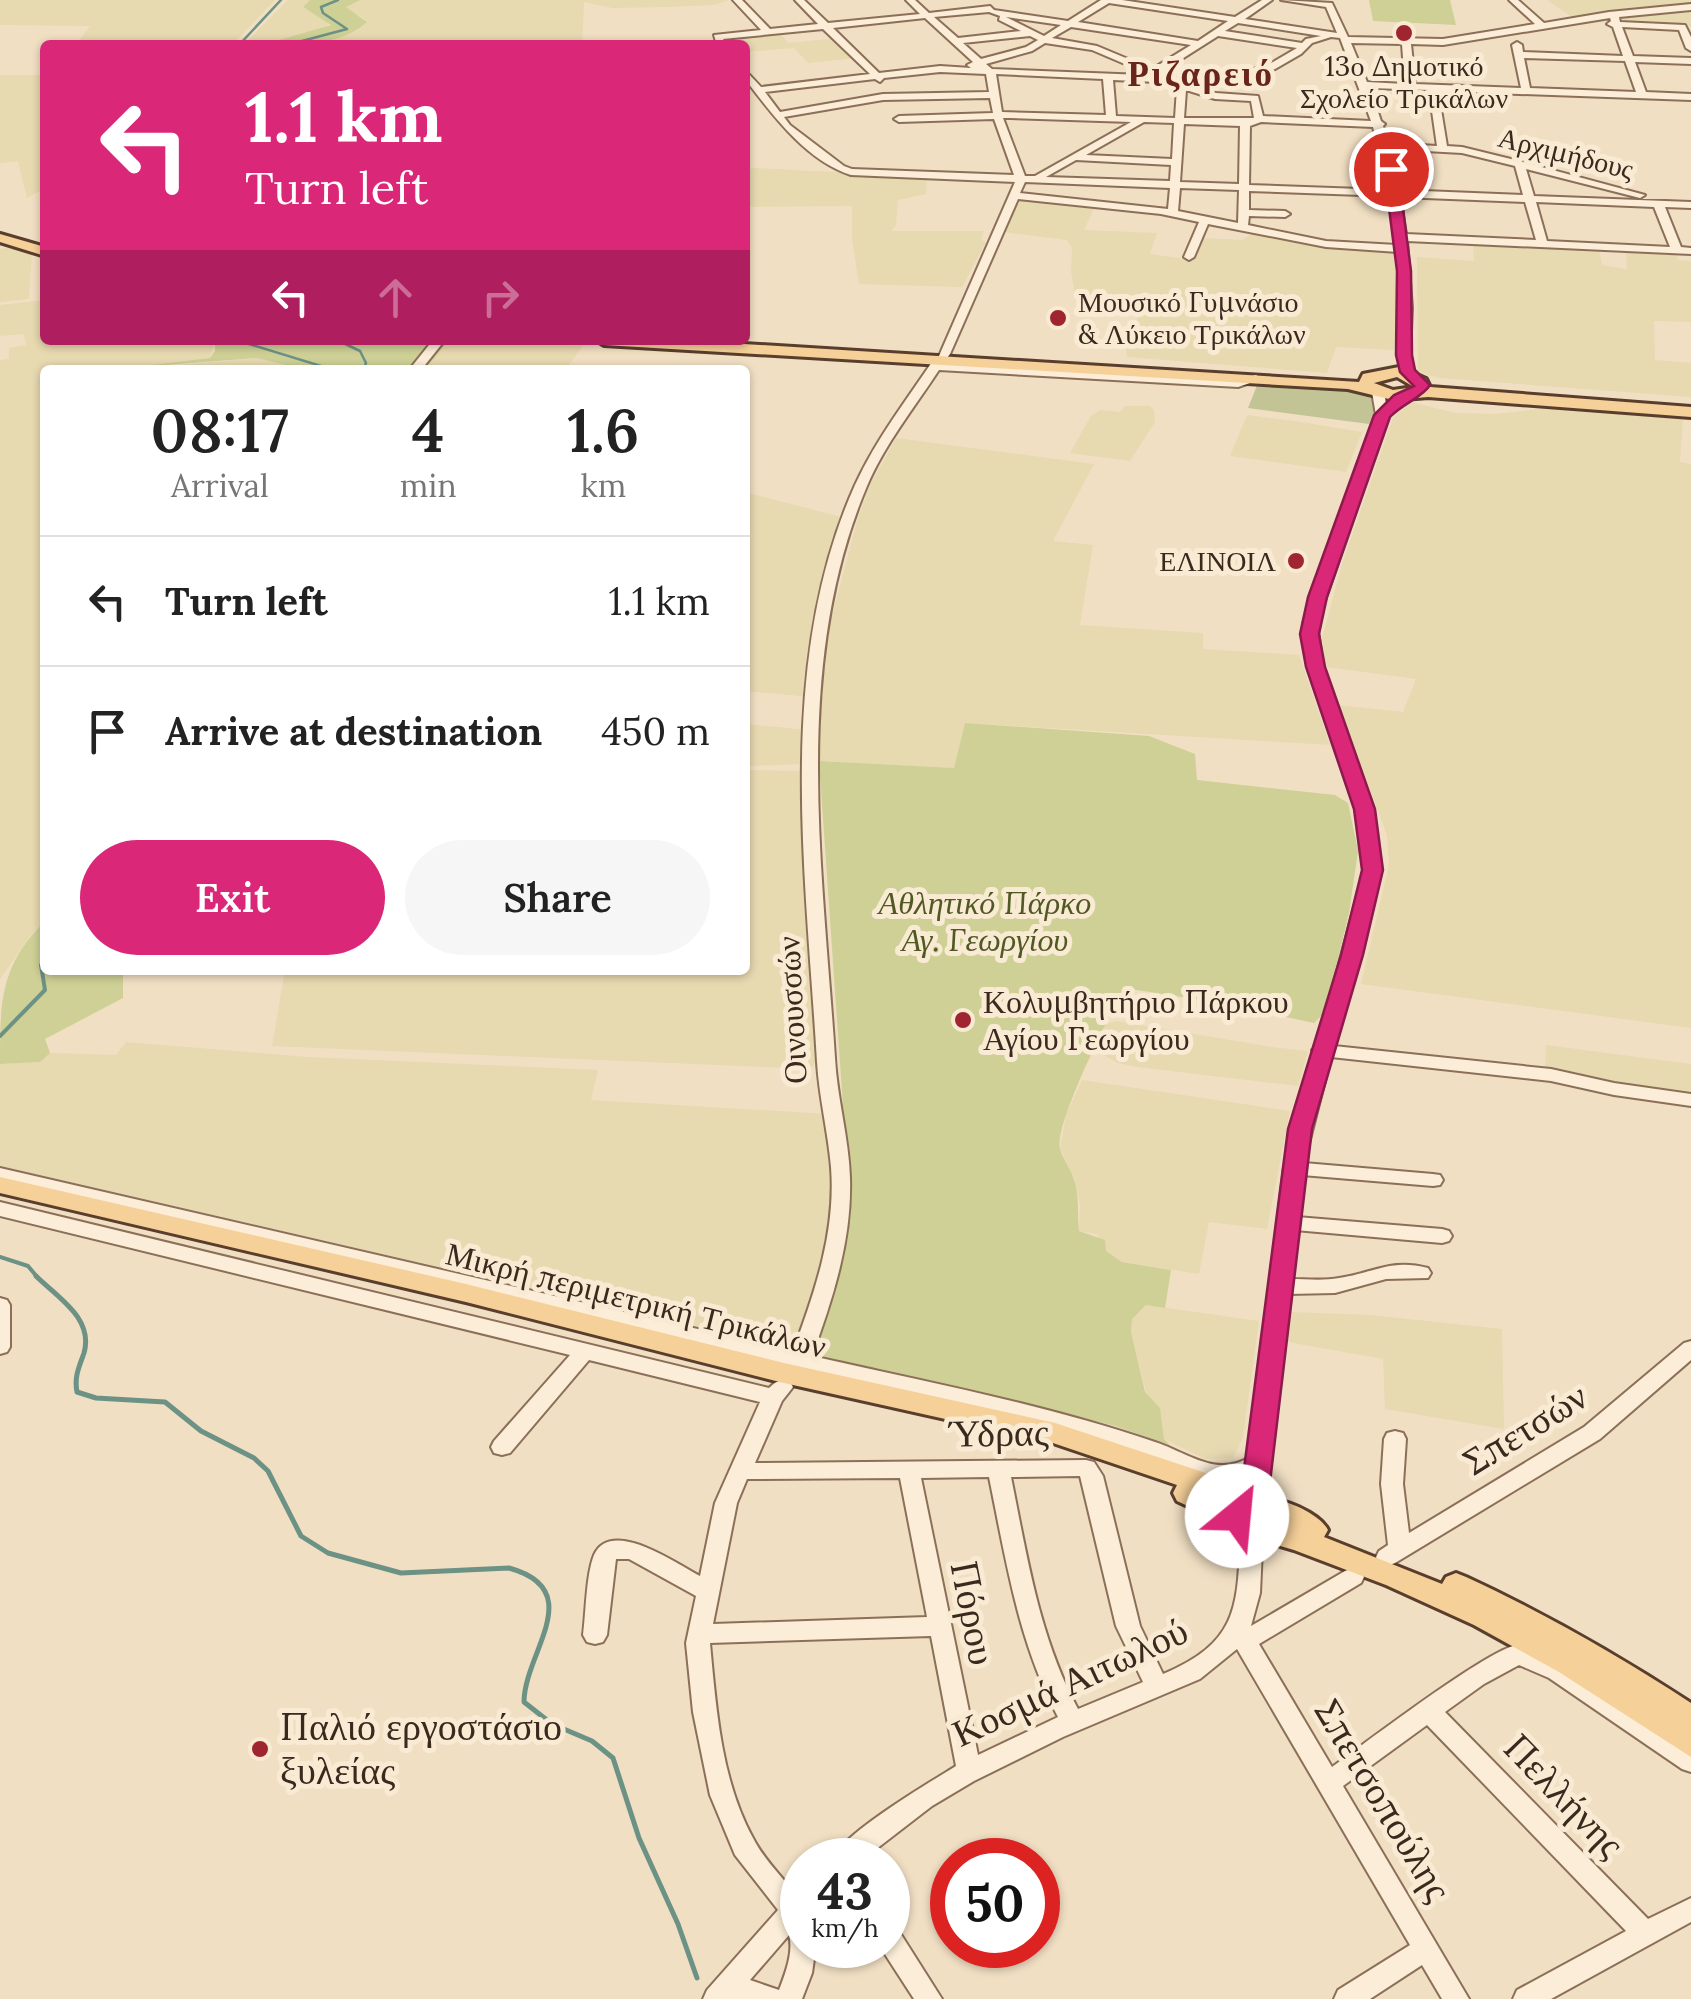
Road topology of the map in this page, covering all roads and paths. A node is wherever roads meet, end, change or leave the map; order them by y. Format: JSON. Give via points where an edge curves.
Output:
{"nodes":[{"id":1,"x":737,"y":0,"type":"edge"},
{"id":2,"x":799,"y":0,"type":"edge"},
{"id":3,"x":928,"y":0,"type":"edge"},
{"id":4,"x":1107,"y":0,"type":"edge"},
{"id":5,"x":1165,"y":0,"type":"edge"},
{"id":6,"x":1268,"y":0,"type":"edge"},
{"id":7,"x":1285,"y":0,"type":"edge"},
{"id":8,"x":1513,"y":0,"type":"edge"},
{"id":9,"x":911,"y":1,"type":"edge"},
{"id":10,"x":1004,"y":2,"type":"dead end"},
{"id":11,"x":1330,"y":2,"type":"edge"},
{"id":12,"x":1154,"y":7,"type":"junction"},
{"id":13,"x":990,"y":8,"type":"edge"},
{"id":14,"x":1691,"y":8,"type":"edge"},
{"id":15,"x":927,"y":15,"type":"junction"},
{"id":16,"x":1616,"y":19,"type":"junction"},
{"id":17,"x":1240,"y":20,"type":"junction"},
{"id":18,"x":1011,"y":22,"type":"junction"},
{"id":19,"x":1070,"y":24,"type":"junction"},
{"id":20,"x":826,"y":25,"type":"junction"},
{"id":21,"x":1541,"y":25,"type":"junction"},
{"id":22,"x":944,"y":30,"type":"junction"},
{"id":23,"x":1118,"y":31,"type":"junction"},
{"id":24,"x":1511,"y":31,"type":"junction"},
{"id":25,"x":767,"y":32,"type":"junction"},
{"id":26,"x":1218,"y":34,"type":"junction"},
{"id":27,"x":1343,"y":38,"type":"junction"},
{"id":28,"x":719,"y":40,"type":"edge"},
{"id":29,"x":1044,"y":40,"type":"junction"},
{"id":30,"x":1024,"y":41,"type":"junction"},
{"id":31,"x":1690,"y":41,"type":"edge"},
{"id":32,"x":1406,"y":42,"type":"junction"},
{"id":33,"x":959,"y":44,"type":"junction"},
{"id":34,"x":992,"y":44,"type":"dead end"},
{"id":35,"x":1201,"y":44,"type":"junction"},
{"id":36,"x":1078,"y":46,"type":"junction"},
{"id":37,"x":1304,"y":46,"type":"junction"},
{"id":38,"x":1094,"y":48,"type":"junction"},
{"id":39,"x":1520,"y":55,"type":"junction"},
{"id":40,"x":1628,"y":58,"type":"junction"},
{"id":41,"x":1691,"y":61,"type":"edge"},
{"id":42,"x":981,"y":62,"type":"junction"},
{"id":43,"x":952,"y":70,"type":"junction"},
{"id":44,"x":990,"y":72,"type":"junction"},
{"id":45,"x":1148,"y":76,"type":"junction"},
{"id":46,"x":879,"y":77,"type":"junction"},
{"id":47,"x":1108,"y":78,"type":"junction"},
{"id":48,"x":750,"y":80,"type":"edge"},
{"id":49,"x":1182,"y":84,"type":"junction"},
{"id":50,"x":1362,"y":85,"type":"junction"},
{"id":51,"x":1410,"y":86,"type":"junction"},
{"id":52,"x":1196,"y":88,"type":"junction"},
{"id":53,"x":1433,"y":88,"type":"junction"},
{"id":54,"x":758,"y":90,"type":"junction"},
{"id":55,"x":1526,"y":91,"type":"junction"},
{"id":56,"x":995,"y":95,"type":"junction"},
{"id":57,"x":1642,"y":96,"type":"junction"},
{"id":58,"x":1691,"y":97,"type":"edge"},
{"id":59,"x":777,"y":115,"type":"junction"},
{"id":60,"x":999,"y":115,"type":"junction"},
{"id":61,"x":1111,"y":118,"type":"junction"},
{"id":62,"x":899,"y":119,"type":"dead end"},
{"id":63,"x":1144,"y":119,"type":"junction"},
{"id":64,"x":1258,"y":119,"type":"junction"},
{"id":65,"x":1180,"y":121,"type":"junction"},
{"id":66,"x":1244,"y":123,"type":"junction"},
{"id":67,"x":1380,"y":124,"type":"junction"},
{"id":68,"x":1386,"y":146,"type":"junction"},
{"id":69,"x":1442,"y":148,"type":"junction"},
{"id":70,"x":1074,"y":157,"type":"junction"},
{"id":71,"x":1177,"y":162,"type":"junction"},
{"id":72,"x":1519,"y":164,"type":"junction"},
{"id":73,"x":1040,"y":176,"type":"junction"},
{"id":74,"x":1020,"y":178,"type":"junction"},
{"id":75,"x":1176,"y":182,"type":"junction"},
{"id":76,"x":1244,"y":185,"type":"junction"},
{"id":77,"x":1396,"y":192,"type":"junction"},
{"id":78,"x":1016,"y":196,"type":"junction"},
{"id":79,"x":1529,"y":198,"type":"junction"},
{"id":80,"x":1658,"y":204,"type":"junction"},
{"id":81,"x":1675,"y":204,"type":"junction"},
{"id":82,"x":1691,"y":205,"type":"edge"},
{"id":83,"x":1173,"y":213,"type":"junction"},
{"id":84,"x":1243,"y":213,"type":"junction"},
{"id":85,"x":1285,"y":214,"type":"dead end"},
{"id":86,"x":1205,"y":219,"type":"junction"},
{"id":87,"x":1243,"y":227,"type":"junction"},
{"id":88,"x":0,"y":235,"type":"edge"},
{"id":89,"x":1402,"y":244,"type":"junction"},
{"id":90,"x":1543,"y":244,"type":"junction"},
{"id":91,"x":40,"y":248,"type":"edge"},
{"id":92,"x":1677,"y":251,"type":"junction"},
{"id":93,"x":1691,"y":252,"type":"edge"},
{"id":94,"x":1189,"y":257,"type":"dead end"},
{"id":95,"x":750,"y":343,"type":"edge"},
{"id":96,"x":435,"y":345,"type":"edge"},
{"id":97,"x":688,"y":345,"type":"edge"},
{"id":98,"x":1404,"y":355,"type":"junction"},
{"id":99,"x":940,"y":360,"type":"junction"},
{"id":100,"x":419,"y":365,"type":"edge"},
{"id":101,"x":1377,"y":382,"type":"junction"},
{"id":102,"x":1413,"y":386,"type":"junction"},
{"id":103,"x":1691,"y":409,"type":"edge"},
{"id":104,"x":1382,"y":415,"type":"junction"},
{"id":105,"x":1321,"y":1050,"type":"junction"},
{"id":106,"x":1691,"y":1100,"type":"edge"},
{"id":107,"x":1293,"y":1168,"type":"junction"},
{"id":108,"x":0,"y":1174,"type":"edge"},
{"id":109,"x":1433,"y":1180,"type":"dead end"},
{"id":110,"x":0,"y":1185,"type":"edge"},
{"id":111,"x":0,"y":1198,"type":"edge"},
{"id":112,"x":0,"y":1209,"type":"edge"},
{"id":113,"x":1286,"y":1223,"type":"junction"},
{"id":114,"x":1442,"y":1236,"type":"dead end"},
{"id":115,"x":1420,"y":1273,"type":"dead end"},
{"id":116,"x":1278,"y":1288,"type":"junction"},
{"id":117,"x":0,"y":1305,"type":"edge"},
{"id":118,"x":519,"y":1343,"type":"dead end"},
{"id":119,"x":0,"y":1347,"type":"edge"},
{"id":120,"x":1688,"y":1355,"type":"edge"},
{"id":121,"x":580,"y":1357,"type":"junction"},
{"id":122,"x":799,"y":1363,"type":"junction"},
{"id":123,"x":776,"y":1395,"type":"junction"},
{"id":124,"x":1394,"y":1439,"type":"dead end"},
{"id":125,"x":502,"y":1447,"type":"dead end"},
{"id":126,"x":1260,"y":1461,"type":"junction"},
{"id":127,"x":998,"y":1468,"type":"junction"},
{"id":128,"x":908,"y":1470,"type":"junction"},
{"id":129,"x":741,"y":1471,"type":"junction"},
{"id":130,"x":1254,"y":1513,"type":"junction"},
{"id":131,"x":1394,"y":1553,"type":"junction"},
{"id":132,"x":1353,"y":1577,"type":"dead end"},
{"id":133,"x":707,"y":1592,"type":"junction"},
{"id":134,"x":940,"y":1626,"type":"junction"},
{"id":135,"x":698,"y":1634,"type":"junction"},
{"id":136,"x":595,"y":1635,"type":"dead end"},
{"id":137,"x":1239,"y":1639,"type":"junction"},
{"id":138,"x":1157,"y":1687,"type":"junction"},
{"id":139,"x":1428,"y":1711,"type":"junction"},
{"id":140,"x":1691,"y":1719,"type":"edge"},
{"id":141,"x":1073,"y":1722,"type":"junction"},
{"id":142,"x":1691,"y":1744,"type":"edge"},
{"id":143,"x":1691,"y":1762,"type":"edge"},
{"id":144,"x":969,"y":1769,"type":"junction"},
{"id":145,"x":1330,"y":1782,"type":"junction"},
{"id":146,"x":868,"y":1838,"type":"edge"},
{"id":147,"x":780,"y":1887,"type":"edge"},
{"id":148,"x":1691,"y":1909,"type":"edge"},
{"id":149,"x":780,"y":1927,"type":"edge"},
{"id":150,"x":1645,"y":1933,"type":"junction"},
{"id":151,"x":1426,"y":1948,"type":"junction"},
{"id":152,"x":799,"y":1968,"type":"edge"},
{"id":153,"x":909,"y":1968,"type":"edge"},
{"id":154,"x":723,"y":1992,"type":"edge"},
{"id":155,"x":770,"y":1999,"type":"edge"},
{"id":156,"x":789,"y":1999,"type":"edge"},
{"id":157,"x":929,"y":1999,"type":"edge"},
{"id":158,"x":1347,"y":1999,"type":"edge"},
{"id":159,"x":1456,"y":1999,"type":"edge"},
{"id":160,"x":1526,"y":1999,"type":"edge"}],
"edges":[{"from":1,"to":25,"type":"street"},
{"from":2,"to":20,"type":"street"},
{"from":3,"to":9,"type":"street"},
{"from":4,"to":12,"type":"street"},
{"from":4,"to":19,"type":"street"},
{"from":5,"to":12,"type":"street"},
{"from":6,"to":17,"type":"street"},
{"from":7,"to":11,"type":"street"},
{"from":8,"to":21,"type":"street"},
{"from":9,"to":15,"type":"street"},
{"from":10,"to":13,"type":"street"},
{"from":11,"to":27,"type":"street"},
{"from":12,"to":17,"type":"street"},
{"from":12,"to":23,"type":"street"},
{"from":13,"to":15,"type":"street"},
{"from":13,"to":18,"type":"street"},
{"from":13,"to":19,"type":"street"},
{"from":14,"to":16,"type":"street"},
{"from":15,"to":20,"type":"street"},
{"from":15,"to":22,"type":"street"},
{"from":16,"to":21,"type":"street"},
{"from":16,"to":31,"type":"street","via":[[1680,27]]},
{"from":16,"to":40,"type":"street"},
{"from":17,"to":26,"type":"street"},
{"from":17,"to":27,"type":"street"},
{"from":18,"to":22,"type":"street"},
{"from":18,"to":30,"type":"street"},
{"from":19,"to":23,"type":"street"},
{"from":19,"to":29,"type":"street"},
{"from":20,"to":25,"type":"street"},
{"from":20,"to":46,"type":"street"},
{"from":21,"to":24,"type":"street"},
{"from":22,"to":33,"type":"street"},
{"from":23,"to":35,"type":"street"},
{"from":23,"to":38,"type":"street"},
{"from":24,"to":32,"type":"street"},
{"from":24,"to":39,"type":"street"},
{"from":25,"to":28,"type":"street"},
{"from":26,"to":35,"type":"street"},
{"from":26,"to":37,"type":"street"},
{"from":27,"to":32,"type":"street"},
{"from":27,"to":37,"type":"street","via":[[1315,38]]},
{"from":27,"to":50,"type":"street"},
{"from":29,"to":30,"type":"street"},
{"from":29,"to":30,"type":"street"},
{"from":29,"to":36,"type":"street"},
{"from":30,"to":33,"type":"street"},
{"from":30,"to":36,"type":"street"},
{"from":30,"to":42,"type":"street"},
{"from":32,"to":51,"type":"street"},
{"from":33,"to":34,"type":"street"},
{"from":33,"to":42,"type":"street"},
{"from":35,"to":45,"type":"street"},
{"from":36,"to":38,"type":"street"},
{"from":37,"to":52,"type":"street","via":[[1282,63]]},
{"from":38,"to":45,"type":"street"},
{"from":39,"to":40,"type":"street"},
{"from":39,"to":55,"type":"street"},
{"from":40,"to":41,"type":"street"},
{"from":40,"to":57,"type":"street"},
{"from":42,"to":43,"type":"street"},
{"from":42,"to":44,"type":"street"},
{"from":43,"to":44,"type":"street"},
{"from":43,"to":46,"type":"street"},
{"from":44,"to":47,"type":"street"},
{"from":44,"to":56,"type":"street"},
{"from":45,"to":47,"type":"street"},
{"from":45,"to":49,"type":"street"},
{"from":46,"to":54,"type":"street"},
{"from":47,"to":61,"type":"street"},
{"from":48,"to":54,"type":"street"},
{"from":49,"to":52,"type":"street"},
{"from":49,"to":65,"type":"street"},
{"from":50,"to":51,"type":"street"},
{"from":50,"to":67,"type":"street"},
{"from":51,"to":53,"type":"street"},
{"from":52,"to":64,"type":"street","via":[[1254,98]]},
{"from":53,"to":55,"type":"street"},
{"from":53,"to":69,"type":"street"},
{"from":54,"to":59,"type":"street"},
{"from":55,"to":57,"type":"street"},
{"from":56,"to":59,"type":"street","via":[[877,97]]},
{"from":56,"to":60,"type":"street"},
{"from":57,"to":58,"type":"street"},
{"from":59,"to":74,"type":"street","via":[[847,171]]},
{"from":60,"to":61,"type":"street"},
{"from":60,"to":62,"type":"street"},
{"from":60,"to":74,"type":"street"},
{"from":61,"to":63,"type":"street"},
{"from":63,"to":65,"type":"street"},
{"from":63,"to":70,"type":"street"},
{"from":64,"to":66,"type":"street"},
{"from":64,"to":67,"type":"street"},
{"from":65,"to":66,"type":"street"},
{"from":65,"to":71,"type":"street"},
{"from":66,"to":76,"type":"street"},
{"from":67,"to":68,"type":"street"},
{"from":68,"to":69,"type":"street","name":"Αρχιμήδους"},
{"from":68,"to":77,"type":"street"},
{"from":69,"to":72,"type":"street","name":"Αρχιμήδους"},
{"from":70,"to":71,"type":"street"},
{"from":70,"to":73,"type":"street"},
{"from":71,"to":75,"type":"street"},
{"from":72,"to":79,"type":"street"},
{"from":72,"to":81,"type":"street","name":"Αρχιμήδους"},
{"from":73,"to":74,"type":"street"},
{"from":73,"to":75,"type":"street"},
{"from":74,"to":78,"type":"street","name":"Οινουσσών"},
{"from":75,"to":76,"type":"street"},
{"from":75,"to":83,"type":"street"},
{"from":76,"to":77,"type":"street"},
{"from":76,"to":84,"type":"street"},
{"from":77,"to":79,"type":"street"},
{"from":77,"to":89,"type":"street"},
{"from":78,"to":83,"type":"street"},
{"from":78,"to":99,"type":"street","name":"Οινουσσών"},
{"from":79,"to":80,"type":"street"},
{"from":79,"to":90,"type":"street"},
{"from":80,"to":81,"type":"street"},
{"from":80,"to":92,"type":"street"},
{"from":81,"to":82,"type":"street"},
{"from":83,"to":86,"type":"street"},
{"from":84,"to":85,"type":"street"},
{"from":84,"to":87,"type":"street"},
{"from":86,"to":87,"type":"street"},
{"from":86,"to":94,"type":"street"},
{"from":87,"to":89,"type":"street","via":[[1326,244]]},
{"from":88,"to":91,"type":"main road"},
{"from":89,"to":90,"type":"street"},
{"from":89,"to":98,"type":"street"},
{"from":90,"to":92,"type":"street"},
{"from":92,"to":93,"type":"street"},
{"from":95,"to":99,"type":"main road"},
{"from":96,"to":100,"type":"street"},
{"from":97,"to":99,"type":"main road"},
{"from":98,"to":101,"type":"street"},
{"from":98,"to":102,"type":"street"},
{"from":99,"to":101,"type":"main road"},
{"from":99,"to":101,"type":"main road"},
{"from":99,"to":122,"type":"street","name":"Οινουσσών","via":[[861,485],[816,646],[812,790],[826,1072],[841,1178],[834,1259]]},
{"from":101,"to":102,"type":"main road"},
{"from":101,"to":104,"type":"street"},
{"from":102,"to":103,"type":"main road"},
{"from":102,"to":104,"type":"street"},
{"from":104,"to":105,"type":"street","name":"Κοσμά Αιτωλού","via":[[1310,624],[1316,667],[1354,771],[1372,853],[1370,887]]},
{"from":105,"to":106,"type":"street","via":[[1551,1075]]},
{"from":105,"to":107,"type":"street","name":"Κοσμά Αιτωλού"},
{"from":107,"to":109,"type":"street"},
{"from":107,"to":113,"type":"street","name":"Κοσμά Αιτωλού"},
{"from":108,"to":122,"type":"street"},
{"from":110,"to":130,"type":"main road","name":"Μικρή περιμετρική Τρικάλων","via":[[1055,1433]]},
{"from":111,"to":123,"type":"main road","name":"Μικρή περιμετρική Τρικάλων","via":[[585,1336]]},
{"from":112,"to":123,"type":"street"},
{"from":113,"to":114,"type":"street"},
{"from":113,"to":116,"type":"street","name":"Κοσμά Αιτωλού"},
{"from":115,"to":116,"type":"street","via":[[1384,1269],[1333,1286]]},
{"from":116,"to":126,"type":"street","name":"Κοσμά Αιτωλού"},
{"from":117,"to":119,"type":"street"},
{"from":118,"to":121,"type":"street"},
{"from":120,"to":131,"type":"street","name":"Σπετσών","via":[[1592,1433]]},
{"from":121,"to":123,"type":"street"},
{"from":121,"to":125,"type":"street"},
{"from":122,"to":126,"type":"street","via":[[1082,1427],[1220,1476]]},
{"from":123,"to":129,"type":"street"},
{"from":123,"to":130,"type":"main road","name":"Μικρή περιμετρική Τρικάλων","via":[[1088,1457]]},
{"from":124,"to":131,"type":"street"},
{"from":126,"to":130,"type":"street","name":"Κοσμά Αιτωλού"},
{"from":127,"to":128,"type":"street","name":"Ύδρας"},
{"from":127,"to":138,"type":"street","name":"Ύδρας","via":[[1086,1468],[1092,1476],[1128,1626]]},
{"from":127,"to":141,"type":"street","via":[[1037,1646]]},
{"from":128,"to":129,"type":"street","name":"Ύδρας"},
{"from":128,"to":134,"type":"street","name":"Πόρου"},
{"from":129,"to":133,"type":"street","via":[[726,1503]]},
{"from":130,"to":131,"type":"main road","name":"Μικρή περιμετρική Τρικάλων"},
{"from":130,"to":137,"type":"street","name":"Κοσμά Αιτωλού"},
{"from":130,"to":142,"type":"main road","name":"Μικρή περιμετρική Τρικάλων","via":[[1470,1608],[1571,1662]]},
{"from":131,"to":140,"type":"main road","name":"Μικρή περιμετρική Τρικάλων","via":[[1518,1612]]},
{"from":132,"to":137,"type":"street"},
{"from":133,"to":135,"type":"street"},
{"from":133,"to":136,"type":"street","via":[[632,1550],[616,1548],[604,1558]]},
{"from":134,"to":135,"type":"street"},
{"from":134,"to":144,"type":"street","name":"Πόρου"},
{"from":135,"to":147,"type":"street","via":[[722,1795],[744,1847]]},
{"from":137,"to":138,"type":"street","name":"Κοσμά Αιτωλού"},
{"from":137,"to":145,"type":"street","name":"Σπετσοπούλης"},
{"from":138,"to":141,"type":"street","name":"Κοσμά Αιτωλού"},
{"from":139,"to":143,"type":"street","via":[[1518,1654],[1557,1671]]},
{"from":139,"to":145,"type":"street"},
{"from":139,"to":150,"type":"street","name":"Πελλήνης"},
{"from":141,"to":144,"type":"street","name":"Κοσμά Αιτωλού"},
{"from":144,"to":146,"type":"street","name":"Κοσμά Αιτωλού"},
{"from":145,"to":151,"type":"street","name":"Σπετσοπούλης"},
{"from":148,"to":150,"type":"street"},
{"from":149,"to":154,"type":"street"},
{"from":150,"to":160,"type":"street"},
{"from":151,"to":158,"type":"street"},
{"from":151,"to":159,"type":"street","name":"Σπετσοπούλης"},
{"from":152,"to":156,"type":"street"},
{"from":153,"to":157,"type":"street"},
{"from":154,"to":155,"type":"street"}]}
